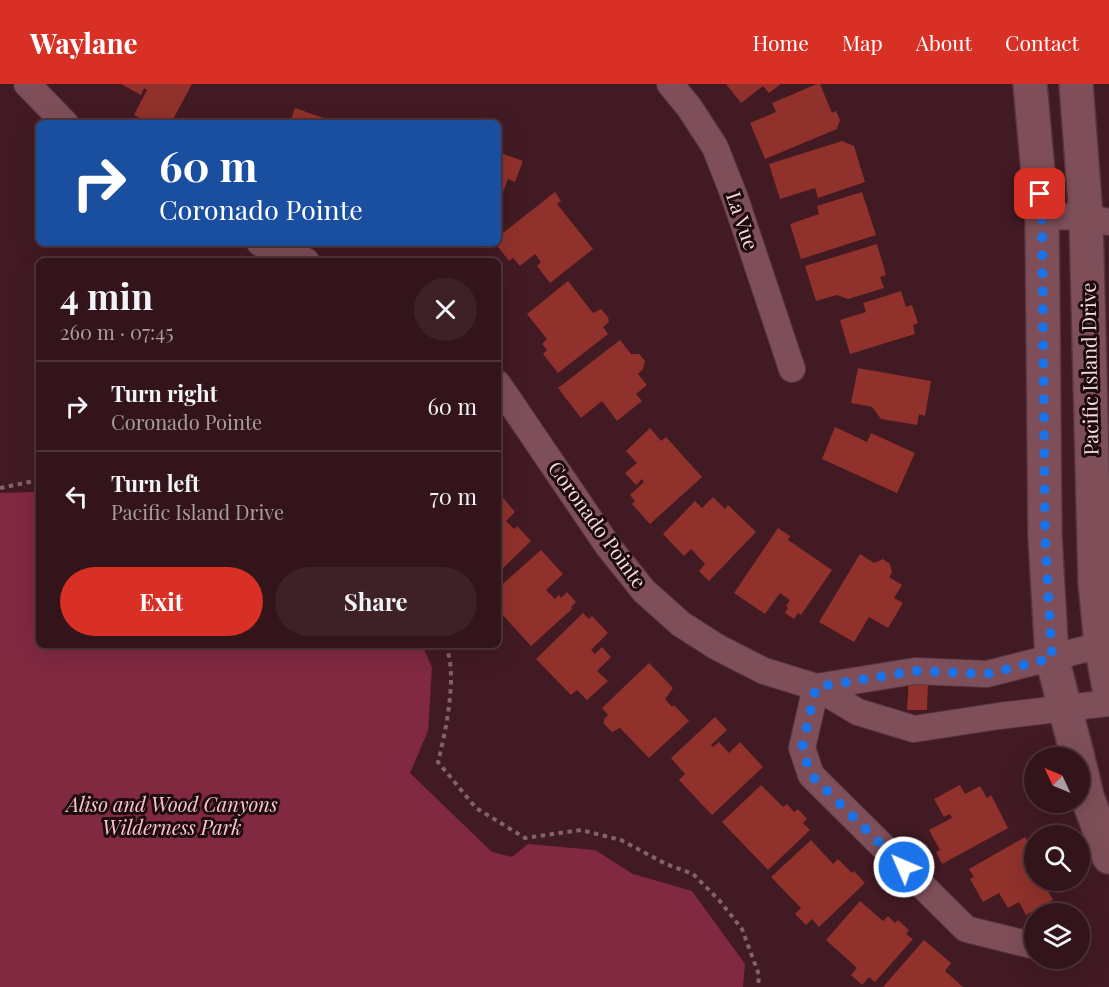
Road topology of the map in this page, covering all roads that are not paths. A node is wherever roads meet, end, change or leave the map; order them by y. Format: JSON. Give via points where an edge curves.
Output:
{"nodes":[{"id":1,"x":27,"y":84,"type":"edge"},
{"id":2,"x":670,"y":84,"type":"edge"},
{"id":3,"x":1030,"y":84,"type":"edge"},
{"id":4,"x":1076,"y":84,"type":"edge"},
{"id":5,"x":62,"y":120,"type":"edge"},
{"id":6,"x":1042,"y":216,"type":"junction"},
{"id":7,"x":1097,"y":220,"type":"edge"},
{"id":8,"x":268,"y":246,"type":"edge"},
{"id":9,"x":298,"y":258,"type":"edge"},
{"id":10,"x":792,"y":369,"type":"dead end"},
{"id":11,"x":501,"y":388,"type":"edge"},
{"id":12,"x":1101,"y":645,"type":"junction"},
{"id":13,"x":1052,"y":658,"type":"junction"},
{"id":14,"x":816,"y":687,"type":"junction"},
{"id":15,"x":1109,"y":688,"type":"edge"},
{"id":16,"x":1109,"y":703,"type":"edge"},
{"id":17,"x":1066,"y":708,"type":"junction"},
{"id":18,"x":1075,"y":747,"type":"edge"},
{"id":19,"x":1090,"y":802,"type":"edge"},
{"id":20,"x":1109,"y":857,"type":"edge"},
{"id":21,"x":1024,"y":943,"type":"edge"}],
"edges":[{"from":1,"to":5,"type":"street"},
{"from":2,"to":10,"type":"street","name":"La Vue","via":[[715,147]]},
{"from":3,"to":6,"type":"main road"},
{"from":4,"to":7,"type":"main road","name":"Pacific Island Drive"},
{"from":6,"to":7,"type":"street"},
{"from":6,"to":13,"type":"main road","via":[[1045,537]]},
{"from":7,"to":12,"type":"main road","name":"Pacific Island Drive","via":[[1095,582]]},
{"from":8,"to":9,"type":"street"},
{"from":11,"to":14,"type":"street","name":"Coronado Pointe","via":[[608,546],[645,591],[681,624],[717,648],[764,671]]},
{"from":12,"to":13,"type":"street","name":"Coronado Pointe"},
{"from":12,"to":15,"type":"main road","name":"Pacific Island Drive"},
{"from":13,"to":14,"type":"street","name":"Coronado Pointe","via":[[987,674],[915,671]]},
{"from":13,"to":17,"type":"main road"},
{"from":14,"to":17,"type":"street","name":"Coronado Pointe","via":[[858,711],[914,729]]},
{"from":14,"to":21,"type":"street","via":[[802,748],[811,775],[966,929]]},
{"from":16,"to":17,"type":"street","name":"Coronado Pointe"},
{"from":17,"to":18,"type":"main road"},
{"from":19,"to":20,"type":"main road"}]}
